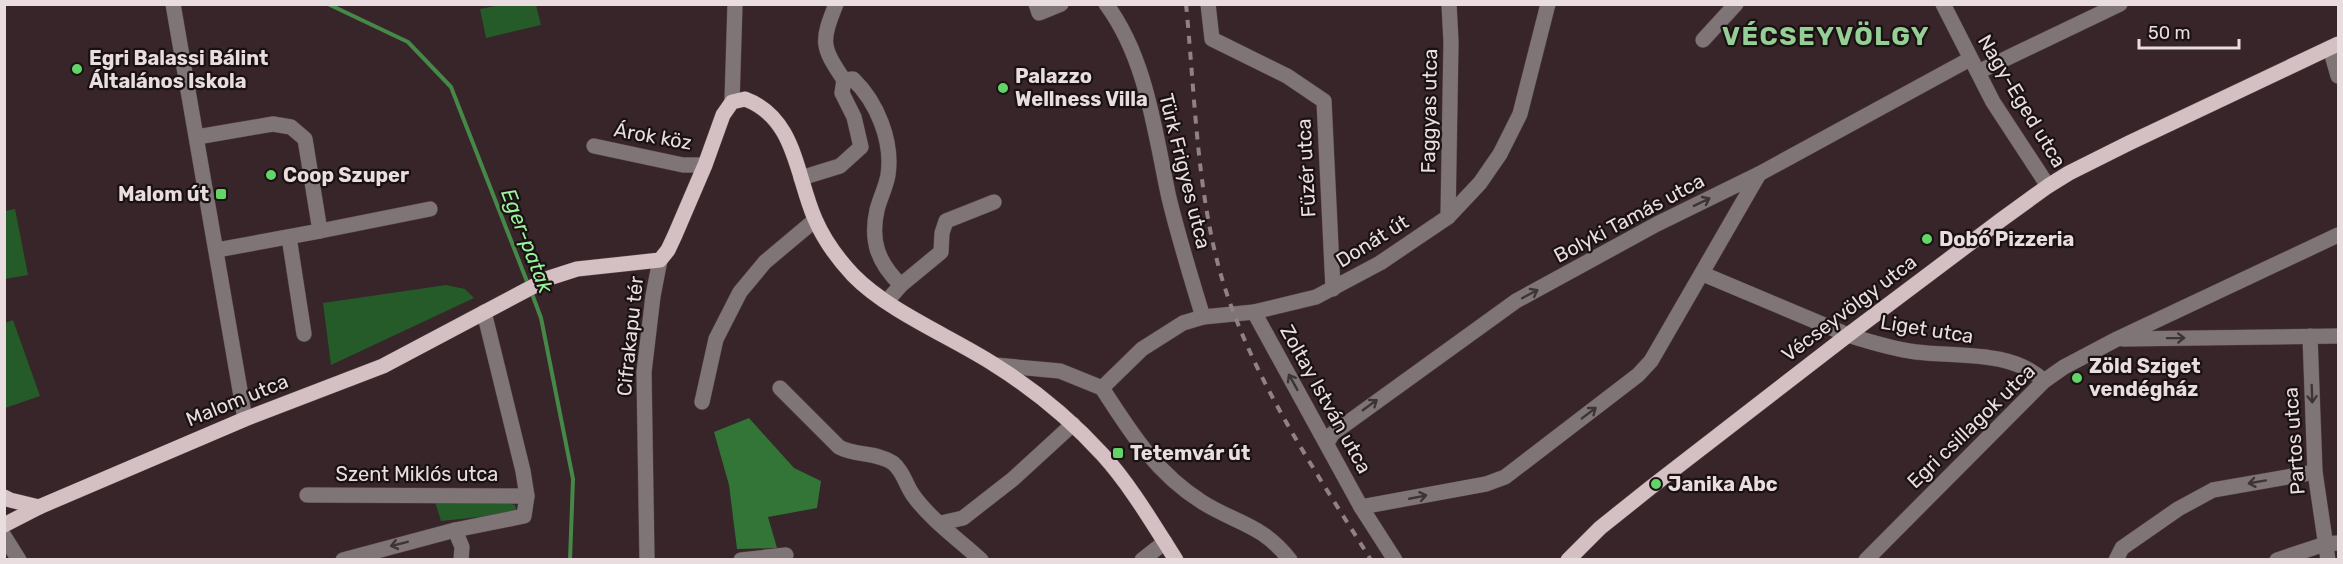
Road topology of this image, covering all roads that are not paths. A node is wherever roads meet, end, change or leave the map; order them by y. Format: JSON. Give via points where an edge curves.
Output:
{"nodes":[{"id":1,"x":173,"y":4,"type":"edge"},
{"id":2,"x":735,"y":4,"type":"edge"},
{"id":3,"x":836,"y":4,"type":"edge"},
{"id":4,"x":1036,"y":4,"type":"edge"},
{"id":5,"x":1061,"y":4,"type":"edge"},
{"id":6,"x":1106,"y":4,"type":"edge"},
{"id":7,"x":1208,"y":4,"type":"edge"},
{"id":8,"x":1449,"y":4,"type":"edge"},
{"id":9,"x":1548,"y":4,"type":"edge"},
{"id":10,"x":1736,"y":4,"type":"edge"},
{"id":11,"x":1943,"y":4,"type":"edge"},
{"id":12,"x":2120,"y":4,"type":"edge"},
{"id":13,"x":1702,"y":40,"type":"dead end"},
{"id":14,"x":2334,"y":46,"type":"edge"},
{"id":15,"x":1974,"y":66,"type":"junction"},
{"id":16,"x":2338,"y":76,"type":"edge"},
{"id":17,"x":844,"y":80,"type":"junction"},
{"id":18,"x":732,"y":102,"type":"junction"},
{"id":19,"x":197,"y":137,"type":"junction"},
{"id":20,"x":594,"y":146,"type":"dead end"},
{"id":21,"x":705,"y":165,"type":"junction"},
{"id":22,"x":1759,"y":174,"type":"junction"},
{"id":23,"x":801,"y":177,"type":"junction"},
{"id":24,"x":2048,"y":186,"type":"junction"},
{"id":25,"x":994,"y":202,"type":"dead end"},
{"id":26,"x":430,"y":209,"type":"dead end"},
{"id":27,"x":1448,"y":217,"type":"junction"},
{"id":28,"x":815,"y":220,"type":"junction"},
{"id":29,"x":320,"y":231,"type":"junction"},
{"id":30,"x":2338,"y":235,"type":"edge"},
{"id":31,"x":289,"y":237,"type":"junction"},
{"id":32,"x":217,"y":250,"type":"junction"},
{"id":33,"x":660,"y":260,"type":"junction"},
{"id":34,"x":1702,"y":274,"type":"junction"},
{"id":35,"x":901,"y":285,"type":"junction"},
{"id":36,"x":1333,"y":289,"type":"junction"},
{"id":37,"x":887,"y":302,"type":"junction"},
{"id":38,"x":484,"y":312,"type":"junction"},
{"id":39,"x":1254,"y":312,"type":"junction"},
{"id":40,"x":1203,"y":317,"type":"junction"},
{"id":41,"x":304,"y":334,"type":"dead end"},
{"id":42,"x":1848,"y":335,"type":"junction"},
{"id":43,"x":2310,"y":336,"type":"junction"},
{"id":44,"x":2338,"y":336,"type":"edge"},
{"id":45,"x":2117,"y":339,"type":"junction"},
{"id":46,"x":995,"y":365,"type":"junction"},
{"id":47,"x":2044,"y":381,"type":"junction"},
{"id":48,"x":780,"y":388,"type":"dead end"},
{"id":49,"x":1102,"y":388,"type":"junction"},
{"id":50,"x":702,"y":402,"type":"dead end"},
{"id":51,"x":245,"y":419,"type":"junction"},
{"id":52,"x":1073,"y":424,"type":"junction"},
{"id":53,"x":1327,"y":443,"type":"junction"},
{"id":54,"x":2315,"y":472,"type":"junction"},
{"id":55,"x":307,"y":495,"type":"dead end"},
{"id":56,"x":527,"y":496,"type":"junction"},
{"id":57,"x":4,"y":497,"type":"edge"},
{"id":58,"x":39,"y":507,"type":"junction"},
{"id":59,"x":1361,"y":507,"type":"junction"},
{"id":60,"x":941,"y":523,"type":"junction"},
{"id":61,"x":4,"y":525,"type":"edge"},
{"id":62,"x":455,"y":530,"type":"junction"},
{"id":63,"x":4,"y":536,"type":"edge"},
{"id":64,"x":1165,"y":542,"type":"junction"},
{"id":65,"x":2330,"y":549,"type":"edge"},
{"id":66,"x":786,"y":555,"type":"dead end"},
{"id":67,"x":647,"y":559,"type":"edge"},
{"id":68,"x":19,"y":560,"type":"edge"},
{"id":69,"x":343,"y":560,"type":"edge"},
{"id":70,"x":461,"y":560,"type":"edge"},
{"id":71,"x":741,"y":560,"type":"edge"},
{"id":72,"x":981,"y":560,"type":"edge"},
{"id":73,"x":1142,"y":560,"type":"edge"},
{"id":74,"x":1176,"y":560,"type":"edge"},
{"id":75,"x":1290,"y":560,"type":"edge"},
{"id":76,"x":1395,"y":560,"type":"edge"},
{"id":77,"x":1568,"y":560,"type":"edge"},
{"id":78,"x":1866,"y":560,"type":"edge"},
{"id":79,"x":2116,"y":560,"type":"edge"},
{"id":80,"x":2277,"y":560,"type":"edge"}],
"edges":[{"from":1,"to":19,"type":"street"},
{"from":2,"to":18,"type":"street"},
{"from":3,"to":17,"type":"street","via":[[824,34],[830,58]]},
{"from":4,"to":5,"type":"street","via":[[1039,13]]},
{"from":6,"to":40,"type":"street","name":"Türk Frigyes utca","via":[[1131,45],[1182,250]]},
{"from":7,"to":36,"type":"street","name":"Füzér utca","via":[[1212,39],[1287,76],[1324,101]]},
{"from":8,"to":27,"type":"street","name":"Faggyas utca"},
{"from":9,"to":27,"type":"street","name":"Donát út","via":[[1520,114],[1480,183]]},
{"from":10,"to":13,"type":"street"},
{"from":11,"to":15,"type":"street","name":"Nagy-Eged utca"},
{"from":12,"to":15,"type":"street","name":"Bolyki Tamás utca"},
{"from":14,"to":16,"type":"street"},
{"from":14,"to":24,"type":"main road","name":"Vécseyvölgy utca","via":[[2129,143]]},
{"from":15,"to":22,"type":"street","name":"Bolyki Tamás utca"},
{"from":15,"to":24,"type":"street","name":"Nagy-Eged utca"},
{"from":17,"to":23,"type":"street","via":[[842,93],[854,117],[861,147],[840,166]]},
{"from":17,"to":35,"type":"street","via":[[853,79],[864,90],[888,143],[888,175],[877,212],[875,243],[885,270]]},
{"from":18,"to":21,"type":"main road","via":[[723,115]]},
{"from":18,"to":23,"type":"main road","via":[[754,102],[780,123]]},
{"from":19,"to":29,"type":"street","via":[[273,124],[291,128],[305,139]]},
{"from":19,"to":32,"type":"street"},
{"from":20,"to":21,"type":"street","name":"Árok köz","via":[[683,165]]},
{"from":21,"to":33,"type":"main road"},
{"from":22,"to":34,"type":"street"},
{"from":53,"to":22,"type":"street","name":"Bolyki Tamás utca","one_way":true,"via":[[1332,434],[1516,301]]},
{"from":23,"to":28,"type":"main road"},
{"from":24,"to":42,"type":"main road","name":"Vécseyvölgy utca"},
{"from":25,"to":35,"type":"street","via":[[946,221],[941,252]]},
{"from":26,"to":29,"type":"street"},
{"from":27,"to":36,"type":"street","name":"Donát út"},
{"from":28,"to":37,"type":"main road","via":[[834,253],[855,277]]},
{"from":28,"to":50,"type":"street","via":[[765,262],[740,292],[716,339]]},
{"from":29,"to":31,"type":"street"},
{"from":30,"to":45,"type":"street","name":"Egri csillagok utca"},
{"from":31,"to":32,"type":"street"},
{"from":31,"to":41,"type":"street"},
{"from":32,"to":51,"type":"street"},
{"from":33,"to":38,"type":"main road","name":"Cifrakapu tér","via":[[577,269],[549,278]]},
{"from":33,"to":67,"type":"street","name":"Cifrakapu tér","via":[[644,372]]},
{"from":34,"to":42,"type":"street","name":"Liget utca"},
{"from":59,"to":34,"type":"street","one_way":true,"via":[[1505,477],[1638,375],[1651,361]]},
{"from":35,"to":37,"type":"street"},
{"from":36,"to":39,"type":"street","name":"Donát út"},
{"from":37,"to":46,"type":"main road"},
{"from":38,"to":51,"type":"main road","name":"Malom utca","via":[[383,366]]},
{"from":38,"to":56,"type":"street"},
{"from":39,"to":40,"type":"street","name":"Donát út"},
{"from":53,"to":39,"type":"street","name":"Zoltay István utca","one_way":true},
{"from":40,"to":49,"type":"street","name":"Donát út","via":[[1183,323],[1150,344]]},
{"from":42,"to":47,"type":"street","name":"Liget utca","via":[[1914,352],[2011,361],[2034,371]]},
{"from":42,"to":77,"type":"main road","name":"Vécseyvölgy utca","via":[[1600,528]]},
{"from":43,"to":44,"type":"street","name":"Egri csillagok utca"},
{"from":45,"to":43,"type":"street","name":"Egri csillagok utca","one_way":true},
{"from":43,"to":54,"type":"street","name":"Partos utca","one_way":true},
{"from":45,"to":47,"type":"street","name":"Egri csillagok utca"},
{"from":46,"to":49,"type":"street","via":[[1060,371]]},
{"from":46,"to":52,"type":"main road"},
{"from":47,"to":78,"type":"street","name":"Egri csillagok utca"},
{"from":48,"to":60,"type":"street","via":[[839,447],[892,463],[905,477],[912,494]]},
{"from":49,"to":75,"type":"street","via":[[1147,456],[1204,503],[1253,526]]},
{"from":51,"to":58,"type":"main road","name":"Malom utca"},
{"from":52,"to":60,"type":"street","via":[[963,518]]},
{"from":52,"to":64,"type":"main road","via":[[1104,456]]},
{"from":53,"to":59,"type":"street","name":"Zoltay István utca"},
{"from":54,"to":65,"type":"street","name":"Partos utca"},
{"from":54,"to":79,"type":"street","one_way":true,"via":[[2213,490],[2178,508],[2122,548]]},
{"from":55,"to":56,"type":"street","name":"Szent Miklós utca"},
{"from":56,"to":62,"type":"street","via":[[524,516]]},
{"from":57,"to":58,"type":"main road"},
{"from":58,"to":61,"type":"main road","name":"Malom utca"},
{"from":59,"to":76,"type":"street"},
{"from":60,"to":72,"type":"street"},
{"from":62,"to":69,"type":"street","one_way":true},
{"from":62,"to":70,"type":"street","via":[[462,547]]},
{"from":63,"to":68,"type":"street"},
{"from":64,"to":73,"type":"street"},
{"from":64,"to":74,"type":"main road"},
{"from":65,"to":80,"type":"street"},
{"from":66,"to":71,"type":"street"}]}
